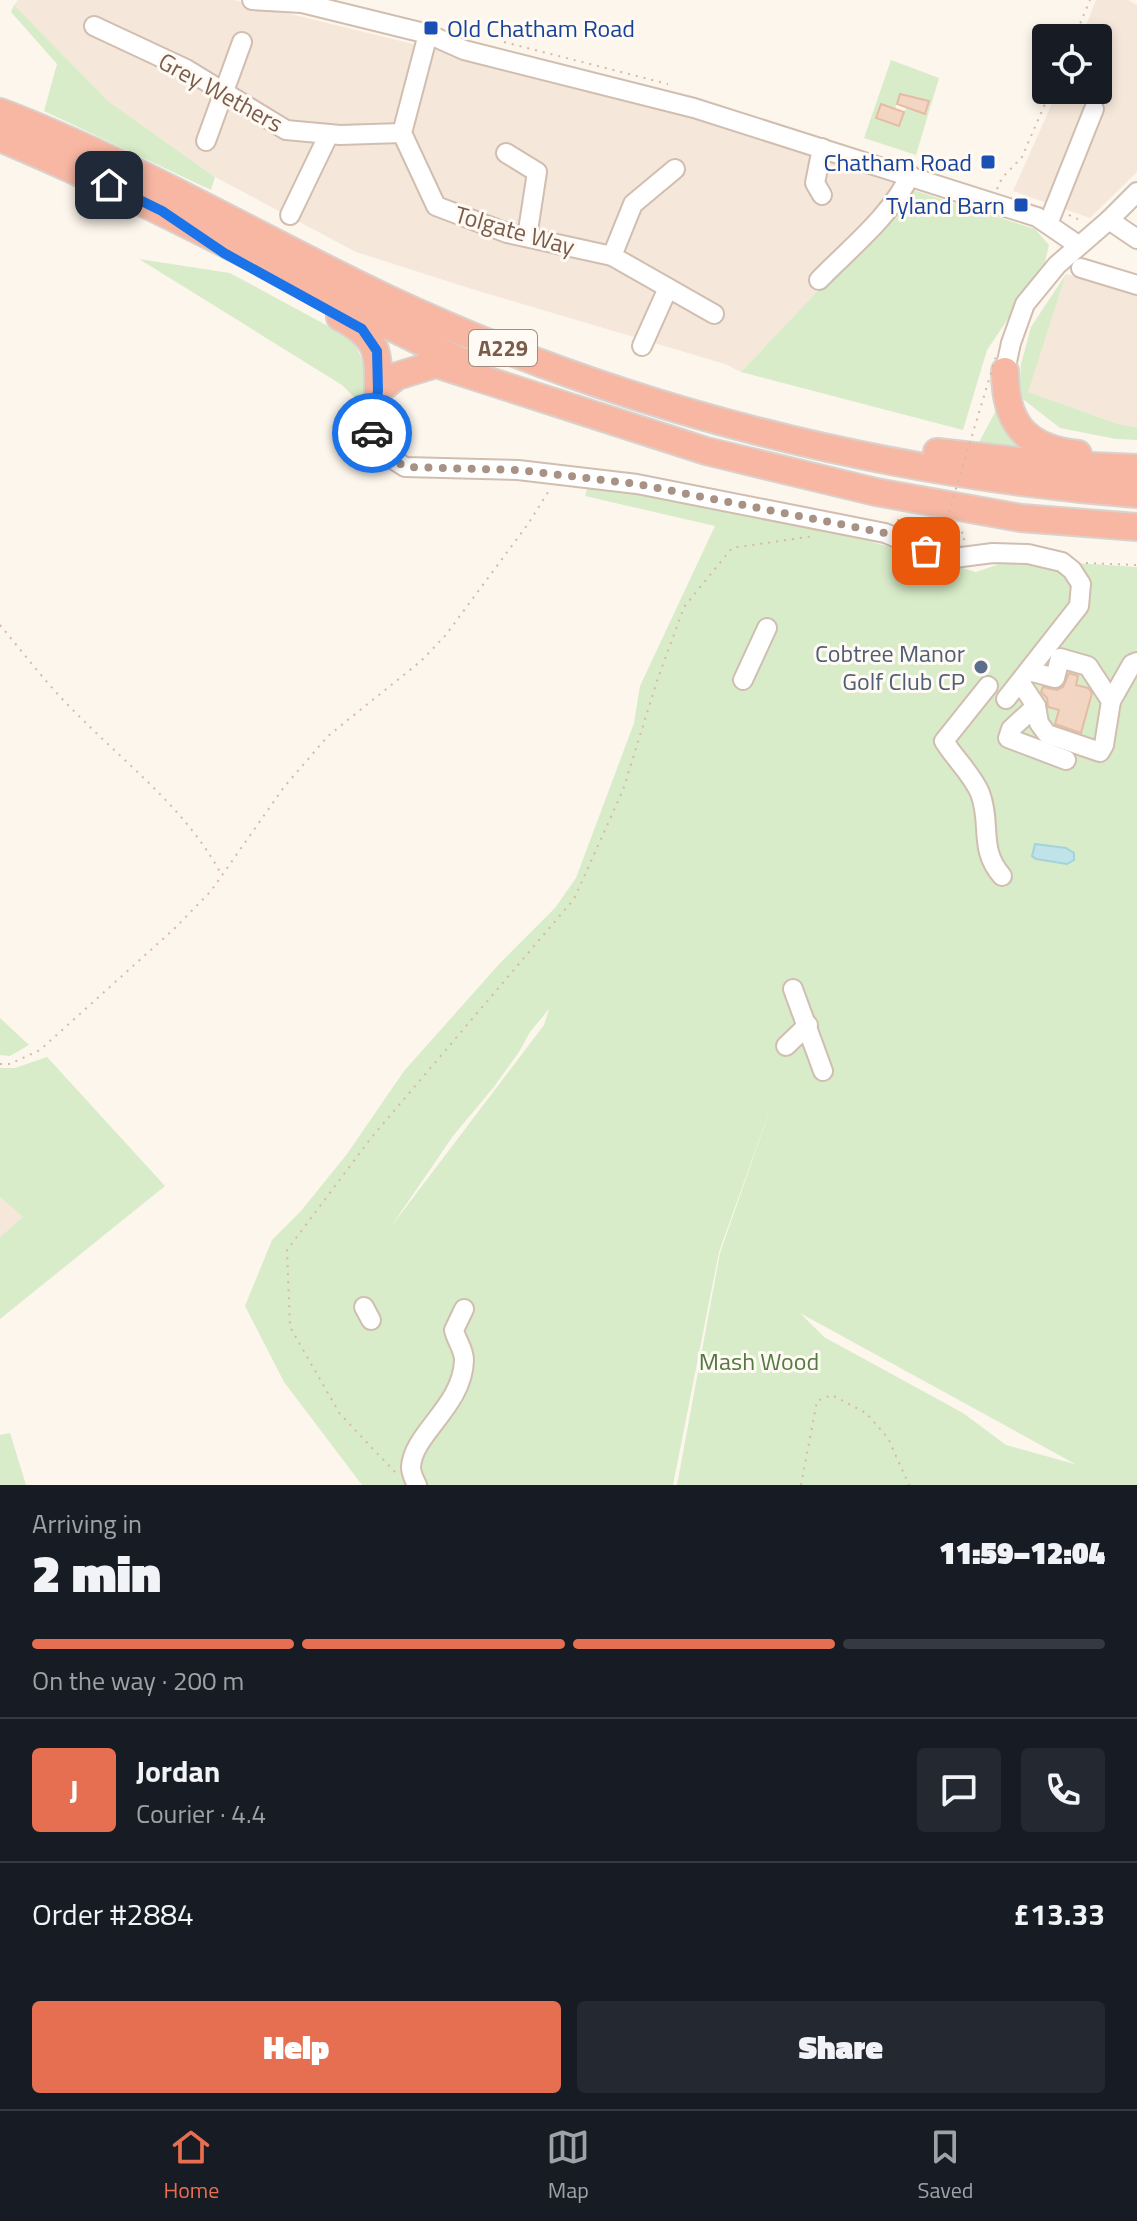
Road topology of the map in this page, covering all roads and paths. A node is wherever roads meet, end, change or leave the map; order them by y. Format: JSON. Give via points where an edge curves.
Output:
{"nodes":[{"id":1,"x":252,"y":0,"type":"edge"},
{"id":2,"x":1090,"y":0,"type":"edge"},
{"id":3,"x":1080,"y":24,"type":"edge"},
{"id":4,"x":94,"y":26,"type":"dead end"},
{"id":5,"x":428,"y":34,"type":"junction"},
{"id":6,"x":242,"y":42,"type":"dead end"},
{"id":7,"x":223,"y":92,"type":"junction"},
{"id":8,"x":1045,"y":104,"type":"edge"},
{"id":9,"x":1094,"y":109,"type":"dead end"},
{"id":10,"x":0,"y":112,"type":"edge"},
{"id":11,"x":402,"y":133,"type":"junction"},
{"id":12,"x":329,"y":134,"type":"junction"},
{"id":13,"x":0,"y":138,"type":"edge"},
{"id":14,"x":206,"y":141,"type":"dead end"},
{"id":15,"x":822,"y":148,"type":"junction"},
{"id":16,"x":506,"y":153,"type":"dead end"},
{"id":17,"x":675,"y":169,"type":"dead end"},
{"id":18,"x":910,"y":175,"type":"junction"},
{"id":19,"x":1137,"y":192,"type":"edge"},
{"id":20,"x":822,"y":195,"type":"dead end"},
{"id":21,"x":991,"y":201,"type":"junction"},
{"id":22,"x":162,"y":211,"type":"junction"},
{"id":23,"x":290,"y":215,"type":"dead end"},
{"id":24,"x":1109,"y":220,"type":"junction"},
{"id":25,"x":1048,"y":224,"type":"junction"},
{"id":26,"x":527,"y":237,"type":"junction"},
{"id":27,"x":1137,"y":239,"type":"edge"},
{"id":28,"x":1078,"y":245,"type":"junction"},
{"id":29,"x":612,"y":256,"type":"junction"},
{"id":30,"x":1081,"y":268,"type":"dead end"},
{"id":31,"x":819,"y":280,"type":"dead end"},
{"id":32,"x":1137,"y":285,"type":"edge"},
{"id":33,"x":668,"y":288,"type":"junction"},
{"id":34,"x":714,"y":314,"type":"dead end"},
{"id":35,"x":642,"y":346,"type":"dead end"},
{"id":36,"x":1001,"y":362,"type":"junction"},
{"id":37,"x":378,"y":391,"type":"junction"},
{"id":38,"x":556,"y":403,"type":"junction"},
{"id":39,"x":766,"y":433,"type":"junction"},
{"id":40,"x":1137,"y":460,"type":"edge"},
{"id":41,"x":1137,"y":468,"type":"edge"},
{"id":42,"x":558,"y":475,"type":"junction"},
{"id":43,"x":1137,"y":494,"type":"edge"},
{"id":44,"x":947,"y":527,"type":"dead end"},
{"id":45,"x":1134,"y":528,"type":"edge"},
{"id":46,"x":814,"y":536,"type":"dead end"},
{"id":47,"x":1062,"y":562,"type":"junction"},
{"id":48,"x":1137,"y":565,"type":"edge"},
{"id":49,"x":0,"y":625,"type":"edge"},
{"id":50,"x":767,"y":628,"type":"dead end"},
{"id":51,"x":1137,"y":662,"type":"edge"},
{"id":52,"x":1025,"y":676,"type":"junction"},
{"id":53,"x":743,"y":680,"type":"dead end"},
{"id":54,"x":988,"y":686,"type":"dead end"},
{"id":55,"x":1006,"y":699,"type":"dead end"},
{"id":56,"x":1111,"y":701,"type":"junction"},
{"id":57,"x":1036,"y":706,"type":"junction"},
{"id":58,"x":1066,"y":760,"type":"dead end"},
{"id":59,"x":222,"y":875,"type":"junction"},
{"id":60,"x":1002,"y":876,"type":"dead end"},
{"id":61,"x":793,"y":989,"type":"dead end"},
{"id":62,"x":808,"y":1025,"type":"junction"},
{"id":63,"x":786,"y":1046,"type":"dead end"},
{"id":64,"x":0,"y":1064,"type":"edge"},
{"id":65,"x":823,"y":1071,"type":"dead end"},
{"id":66,"x":464,"y":1309,"type":"dead end"},
{"id":67,"x":397,"y":1475,"type":"dead end"},
{"id":68,"x":417,"y":1485,"type":"edge"},
{"id":69,"x":801,"y":1485,"type":"edge"},
{"id":70,"x":914,"y":1485,"type":"edge"}],
"edges":[{"from":1,"to":5,"type":"street","via":[[302,3]]},
{"from":2,"to":3,"type":"path"},
{"from":4,"to":7,"type":"street","name":"Grey Wethers"},
{"from":5,"to":11,"type":"street"},
{"from":5,"to":15,"type":"street","via":[[464,50],[694,108]]},
{"from":6,"to":7,"type":"street"},
{"from":7,"to":12,"type":"street","name":"Grey Wethers","via":[[286,130]]},
{"from":7,"to":14,"type":"street"},
{"from":8,"to":21,"type":"path","via":[[1022,157],[1002,178]]},
{"from":9,"to":25,"type":"street"},
{"from":10,"to":39,"type":"highway","number":"A229","via":[[462,331],[647,400]]},
{"from":11,"to":12,"type":"street","name":"Grey Wethers"},
{"from":11,"to":26,"type":"street","name":"Tolgate Way","via":[[436,206]]},
{"from":12,"to":23,"type":"street"},
{"from":13,"to":22,"type":"highway","number":"A229"},
{"from":15,"to":18,"type":"street"},
{"from":15,"to":20,"type":"street","via":[[815,183]]},
{"from":16,"to":26,"type":"street","via":[[537,172]]},
{"from":17,"to":29,"type":"street","via":[[633,204]]},
{"from":18,"to":21,"type":"street"},
{"from":18,"to":31,"type":"street","via":[[887,210]]},
{"from":19,"to":24,"type":"street"},
{"from":21,"to":25,"type":"street"},
{"from":22,"to":37,"type":"highway","via":[[224,253],[362,329],[377,351]]},
{"from":22,"to":38,"type":"highway","number":"A229","via":[[354,310]]},
{"from":24,"to":27,"type":"street"},
{"from":24,"to":28,"type":"street"},
{"from":25,"to":28,"type":"street"},
{"from":26,"to":29,"type":"street","name":"Tolgate Way"},
{"from":28,"to":36,"type":"street","via":[[1025,304]]},
{"from":29,"to":33,"type":"street","name":"Tolgate Way"},
{"from":30,"to":32,"type":"street"},
{"from":33,"to":34,"type":"street","name":"Tolgate Way"},
{"from":33,"to":35,"type":"street"},
{"from":36,"to":40,"type":"highway","via":[[1005,399],[1026,435],[1068,453]]},
{"from":36,"to":44,"type":"path","bridge":true,"via":[[942,535],[944,545],[954,552],[965,535]]},
{"from":37,"to":38,"type":"highway","via":[[397,376],[436,364]]},
{"from":37,"to":42,"type":"street","via":[[373,436],[395,463],[419,469]]},
{"from":38,"to":45,"type":"highway","number":"A229","via":[[706,451],[876,492],[1021,518]]},
{"from":39,"to":41,"type":"highway","via":[[1046,464]]},
{"from":39,"to":43,"type":"highway","number":"A229","via":[[899,463]]},
{"from":42,"to":47,"type":"street","via":[[637,484],[885,533],[946,559],[993,553]]},
{"from":42,"to":59,"type":"path","via":[[445,636],[328,736],[284,787]]},
{"from":46,"to":67,"type":"path","via":[[732,548],[684,607],[623,790],[574,899],[371,1138],[287,1250],[290,1327],[340,1414]]},
{"from":47,"to":48,"type":"path"},
{"from":47,"to":52,"type":"street","via":[[1081,584],[1079,606]]},
{"from":49,"to":59,"type":"path","via":[[75,713],[160,794],[209,851]]},
{"from":50,"to":53,"type":"street"},
{"from":51,"to":56,"type":"street"},
{"from":52,"to":55,"type":"street"},
{"from":52,"to":56,"type":"street","via":[[1055,678],[1060,658],[1088,666]]},
{"from":52,"to":57,"type":"street"},
{"from":54,"to":60,"type":"street","via":[[944,741],[981,796],[988,827],[986,852]]},
{"from":56,"to":57,"type":"street","via":[[1100,752],[1047,734]]},
{"from":57,"to":58,"type":"street","via":[[1011,729],[1006,741]]},
{"from":59,"to":64,"type":"path","via":[[174,929],[40,1050]]},
{"from":61,"to":62,"type":"street"},
{"from":62,"to":63,"type":"street"},
{"from":62,"to":65,"type":"street"},
{"from":66,"to":68,"type":"street","via":[[454,1330],[463,1353],[461,1377],[448,1408],[412,1461]]},
{"from":69,"to":70,"type":"path","via":[[817,1401],[832,1395],[866,1413],[888,1438],[909,1485]]}]}
